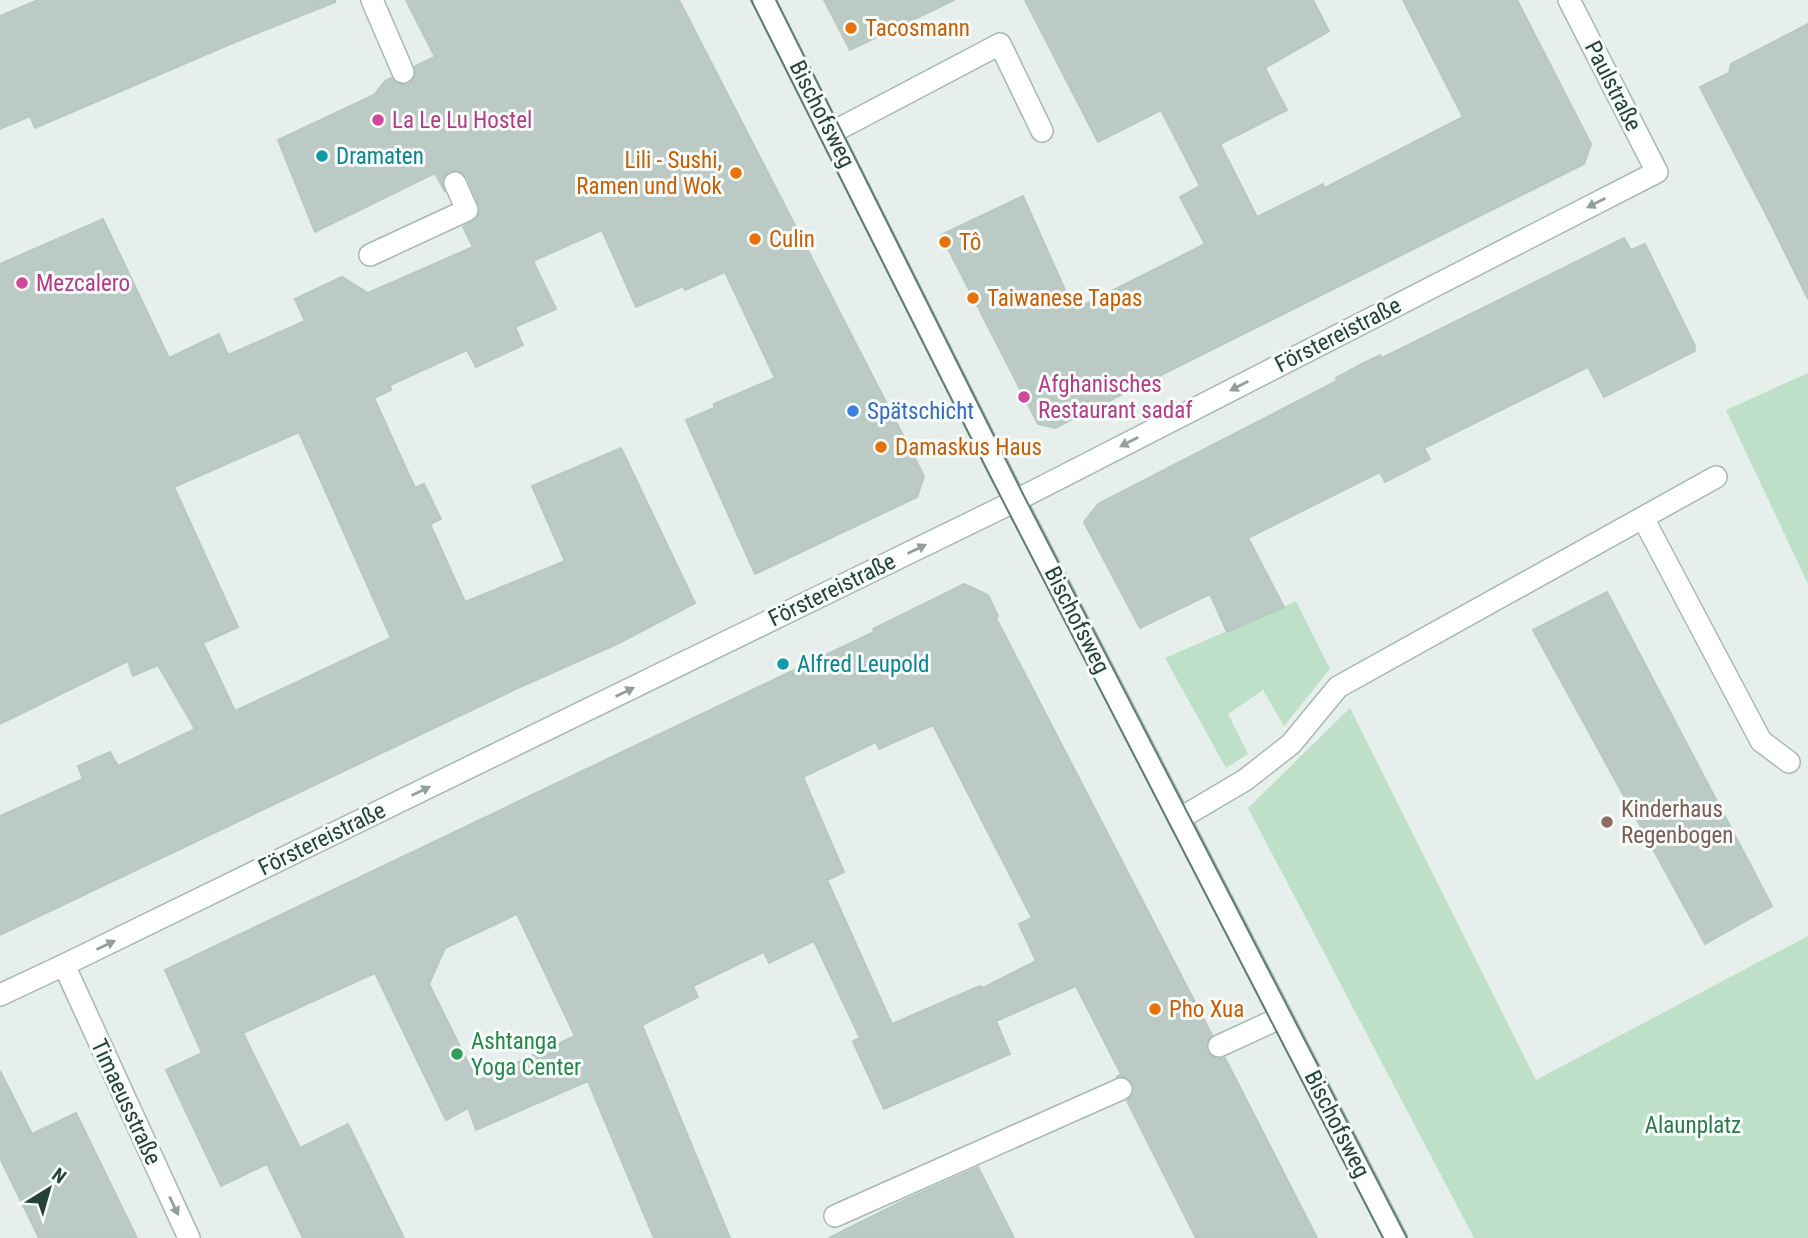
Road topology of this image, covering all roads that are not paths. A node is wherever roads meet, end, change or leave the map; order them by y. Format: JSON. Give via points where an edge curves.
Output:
{"nodes":[{"id":1,"x":372,"y":0,"type":"edge"},
{"id":2,"x":764,"y":0,"type":"edge"},
{"id":3,"x":1569,"y":0,"type":"edge"},
{"id":4,"x":403,"y":72,"type":"dead end"},
{"id":5,"x":1042,"y":131,"type":"dead end"},
{"id":6,"x":831,"y":133,"type":"junction"},
{"id":7,"x":1657,"y":172,"type":"joint"},
{"id":8,"x":455,"y":183,"type":"dead end"},
{"id":9,"x":370,"y":255,"type":"dead end"},
{"id":10,"x":1716,"y":477,"type":"dead end"},
{"id":11,"x":1016,"y":500,"type":"junction"},
{"id":12,"x":1643,"y":518,"type":"junction"},
{"id":13,"x":1789,"y":762,"type":"dead end"},
{"id":14,"x":1179,"y":818,"type":"junction"},
{"id":15,"x":64,"y":965,"type":"junction"},
{"id":16,"x":0,"y":995,"type":"edge"},
{"id":17,"x":1282,"y":1017,"type":"junction"},
{"id":18,"x":1219,"y":1046,"type":"dead end"},
{"id":19,"x":1121,"y":1089,"type":"dead end"},
{"id":20,"x":835,"y":1216,"type":"dead end"},
{"id":21,"x":189,"y":1238,"type":"edge"},
{"id":22,"x":1396,"y":1238,"type":"edge"}],
"edges":[{"from":1,"to":4,"type":"street"},
{"from":2,"to":6,"type":"street","name":"Bischofsweg"},
{"from":3,"to":7,"type":"street","name":"Paulstraße"},
{"from":5,"to":6,"type":"street","via":[[1000,44]]},
{"from":6,"to":11,"type":"street","name":"Bischofsweg"},
{"from":7,"to":11,"type":"street","name":"Förstereistraße","one_way":true},
{"from":8,"to":9,"type":"street","via":[[467,210]]},
{"from":10,"to":12,"type":"street"},
{"from":11,"to":14,"type":"street","name":"Bischofsweg"},
{"from":15,"to":11,"type":"street","name":"Förstereistraße","one_way":true},
{"from":12,"to":13,"type":"street","via":[[1761,741]]},
{"from":12,"to":14,"type":"street","via":[[1338,687],[1291,744],[1245,780]]},
{"from":14,"to":17,"type":"street","name":"Bischofsweg"},
{"from":15,"to":16,"type":"street","name":"Förstereistraße"},
{"from":15,"to":21,"type":"street","name":"Timaeusstraße","one_way":true},
{"from":17,"to":18,"type":"street"},
{"from":17,"to":22,"type":"street","name":"Bischofsweg"},
{"from":19,"to":20,"type":"street"}]}
